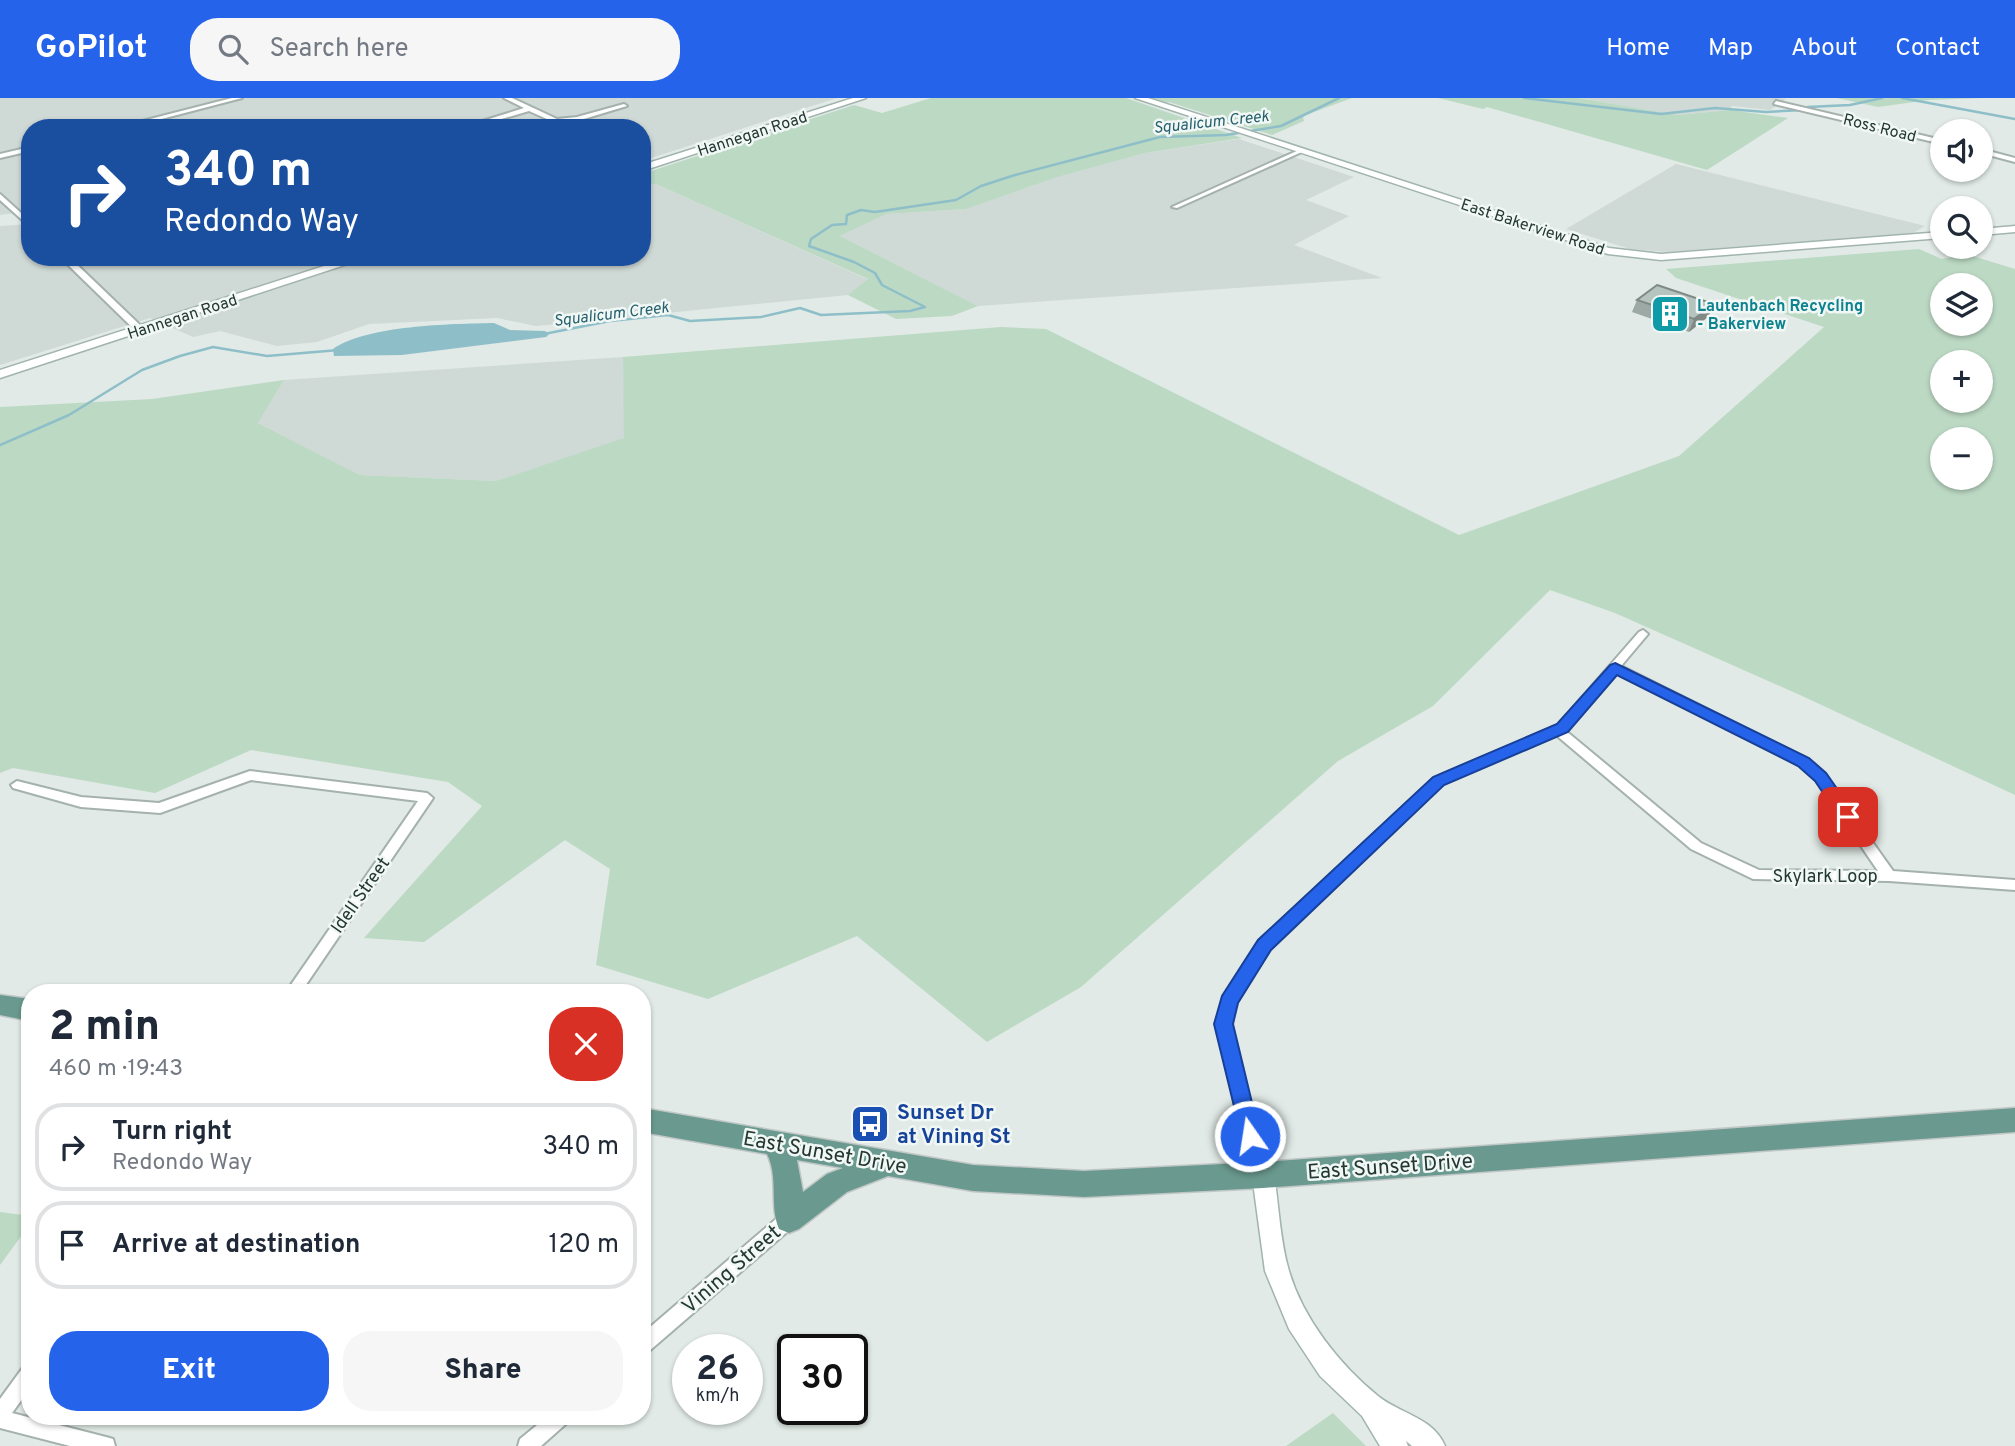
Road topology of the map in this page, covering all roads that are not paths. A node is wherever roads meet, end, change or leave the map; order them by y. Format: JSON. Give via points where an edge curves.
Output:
{"nodes":[{"id":1,"x":239,"y":98,"type":"edge"},
{"id":2,"x":507,"y":98,"type":"edge"},
{"id":3,"x":862,"y":98,"type":"edge"},
{"id":4,"x":1139,"y":98,"type":"edge"},
{"id":5,"x":1776,"y":103,"type":"dead end"},
{"id":6,"x":624,"y":106,"type":"dead end"},
{"id":7,"x":529,"y":109,"type":"junction"},
{"id":8,"x":154,"y":119,"type":"edge"},
{"id":9,"x":494,"y":119,"type":"edge"},
{"id":10,"x":552,"y":119,"type":"edge"},
{"id":11,"x":574,"y":119,"type":"edge"},
{"id":12,"x":1930,"y":139,"type":"edge"},
{"id":13,"x":21,"y":151,"type":"edge"},
{"id":14,"x":1301,"y":151,"type":"junction"},
{"id":15,"x":1993,"y":154,"type":"edge"},
{"id":16,"x":0,"y":156,"type":"edge"},
{"id":17,"x":2015,"y":160,"type":"edge"},
{"id":18,"x":651,"y":165,"type":"edge"},
{"id":19,"x":0,"y":197,"type":"edge"},
{"id":20,"x":1175,"y":207,"type":"dead end"},
{"id":21,"x":21,"y":217,"type":"edge"},
{"id":22,"x":2015,"y":229,"type":"edge"},
{"id":23,"x":1993,"y":231,"type":"edge"},
{"id":24,"x":1930,"y":236,"type":"edge"},
{"id":25,"x":73,"y":266,"type":"edge"},
{"id":26,"x":336,"y":266,"type":"edge"},
{"id":27,"x":140,"y":330,"type":"junction"},
{"id":28,"x":0,"y":373,"type":"edge"},
{"id":29,"x":1643,"y":634,"type":"dead end"},
{"id":30,"x":1615,"y":668,"type":"junction"},
{"id":31,"x":1558,"y":730,"type":"junction"},
{"id":32,"x":17,"y":785,"type":"dead end"},
{"id":33,"x":1889,"y":876,"type":"junction"},
{"id":34,"x":2015,"y":885,"type":"edge"},
{"id":35,"x":299,"y":984,"type":"edge"},
{"id":36,"x":0,"y":1004,"type":"edge"},
{"id":37,"x":21,"y":1008,"type":"edge"},
{"id":38,"x":2015,"y":1120,"type":"edge"},
{"id":39,"x":651,"y":1122,"type":"edge"},
{"id":40,"x":776,"y":1144,"type":"junction"},
{"id":41,"x":887,"y":1163,"type":"junction"},
{"id":42,"x":1263,"y":1175,"type":"junction"},
{"id":43,"x":789,"y":1219,"type":"junction"},
{"id":44,"x":651,"y":1338,"type":"edge"},
{"id":45,"x":21,"y":1386,"type":"edge"},
{"id":46,"x":1371,"y":1406,"type":"junction"},
{"id":47,"x":0,"y":1417,"type":"edge"},
{"id":48,"x":21,"y":1423,"type":"edge"},
{"id":49,"x":29,"y":1425,"type":"edge"},
{"id":50,"x":552,"y":1425,"type":"edge"},
{"id":51,"x":106,"y":1446,"type":"edge"},
{"id":52,"x":527,"y":1446,"type":"edge"},
{"id":53,"x":1395,"y":1446,"type":"edge"},
{"id":54,"x":1432,"y":1446,"type":"edge"}],
"edges":[{"from":1,"to":8,"type":"street"},
{"from":2,"to":7,"type":"street"},
{"from":3,"to":18,"type":"street","name":"Hannegan Road"},
{"from":4,"to":14,"type":"street","name":"East Bakerview Road"},
{"from":5,"to":12,"type":"street","name":"Ross Road"},
{"from":6,"to":11,"type":"street"},
{"from":7,"to":9,"type":"street"},
{"from":7,"to":10,"type":"street"},
{"from":13,"to":16,"type":"street"},
{"from":14,"to":20,"type":"street"},
{"from":14,"to":24,"type":"street","name":"East Bakerview Road","via":[[1608,251],[1661,257]]},
{"from":15,"to":17,"type":"street"},
{"from":19,"to":21,"type":"street"},
{"from":22,"to":23,"type":"street"},
{"from":25,"to":27,"type":"street"},
{"from":26,"to":27,"type":"street","name":"Hannegan Road"},
{"from":27,"to":28,"type":"street","name":"Hannegan Road"},
{"from":29,"to":30,"type":"street"},
{"from":30,"to":31,"type":"street"},
{"from":30,"to":33,"type":"street","via":[[1803,762],[1820,777]]},
{"from":31,"to":33,"type":"street","name":"Skylark Loop","via":[[1696,846],[1732,865],[1758,875]]},
{"from":31,"to":42,"type":"street","via":[[1438,781],[1264,945],[1243,974],[1224,1024]]},
{"from":32,"to":35,"type":"street","name":"Idell Street","via":[[81,802],[160,808],[250,775],[427,798]]},
{"from":33,"to":34,"type":"street","name":"Skylark Loop"},
{"from":36,"to":37,"type":"main road"},
{"from":38,"to":42,"type":"main road","name":"East Sunset Drive"},
{"from":39,"to":40,"type":"main road","name":"East Sunset Drive"},
{"from":40,"to":41,"type":"main road","name":"East Sunset Drive"},
{"from":40,"to":43,"type":"main road","via":[[789,1175]]},
{"from":41,"to":42,"type":"main road","name":"East Sunset Drive","via":[[973,1178],[1084,1184]]},
{"from":41,"to":43,"type":"main road","via":[[837,1184]]},
{"from":42,"to":46,"type":"street","via":[[1277,1271],[1298,1320],[1329,1367]]},
{"from":43,"to":44,"type":"street","name":"Vining Street"},
{"from":45,"to":47,"type":"street"},
{"from":46,"to":53,"type":"street"},
{"from":46,"to":54,"type":"street","via":[[1405,1423]]},
{"from":47,"to":48,"type":"street"},
{"from":49,"to":51,"type":"street"},
{"from":50,"to":52,"type":"street"}]}
